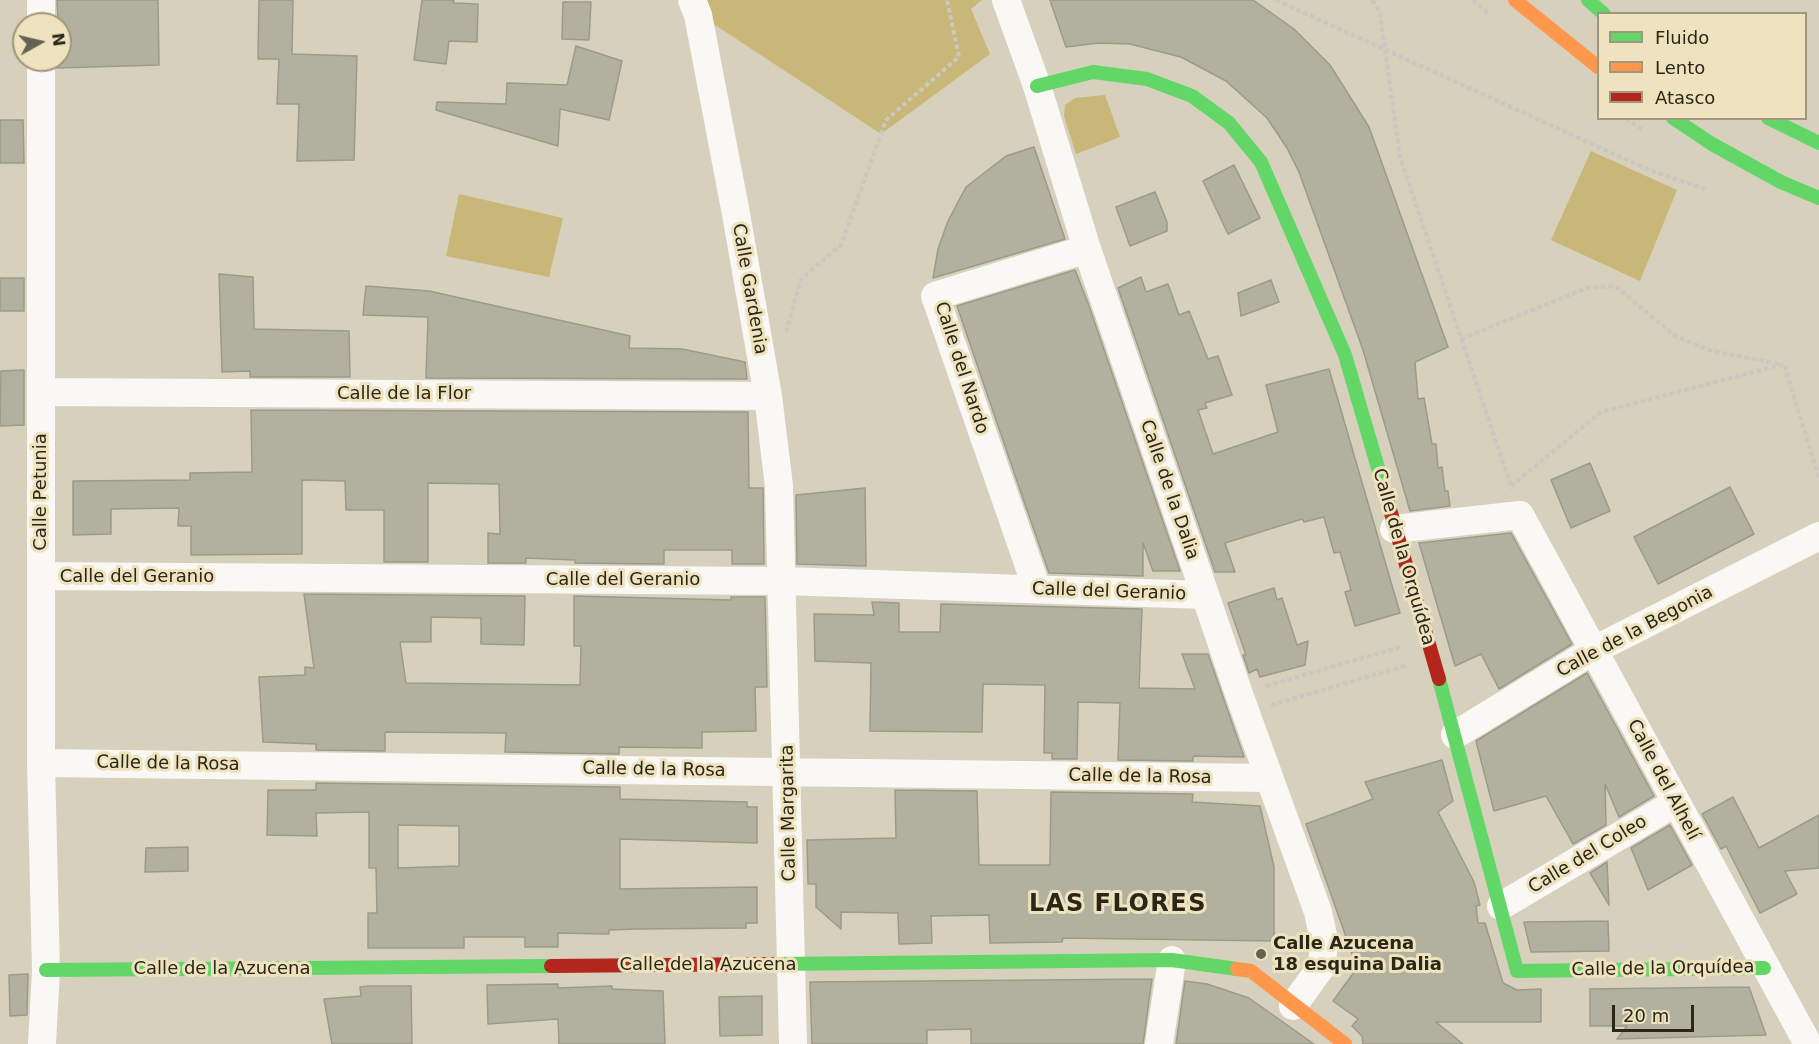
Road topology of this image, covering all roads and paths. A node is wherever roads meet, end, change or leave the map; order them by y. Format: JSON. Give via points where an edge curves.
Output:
{"nodes":[{"id":1,"x":692,"y":0,"type":"edge"},
{"id":2,"x":947,"y":0,"type":"edge"},
{"id":3,"x":1006,"y":0,"type":"edge"},
{"id":4,"x":1276,"y":0,"type":"edge"},
{"id":5,"x":1372,"y":0,"type":"edge"},
{"id":6,"x":1515,"y":0,"type":"edge"},
{"id":7,"x":1588,"y":0,"type":"edge"},
{"id":8,"x":1602,"y":12,"type":"edge"},
{"id":9,"x":1385,"y":48,"type":"junction"},
{"id":10,"x":1597,"y":66,"type":"edge"},
{"id":11,"x":41,"y":72,"type":"edge"},
{"id":12,"x":1037,"y":86,"type":"junction"},
{"id":13,"x":1676,"y":120,"type":"edge"},
{"id":14,"x":1772,"y":120,"type":"edge"},
{"id":15,"x":1819,"y":143,"type":"edge"},
{"id":16,"x":1708,"y":190,"type":"dead end"},
{"id":17,"x":1819,"y":198,"type":"edge"},
{"id":18,"x":1087,"y":249,"type":"junction"},
{"id":19,"x":1461,"y":339,"type":"junction"},
{"id":20,"x":783,"y":343,"type":"dead end"},
{"id":21,"x":1784,"y":364,"type":"junction"},
{"id":22,"x":41,"y":392,"type":"junction"},
{"id":23,"x":768,"y":396,"type":"junction"},
{"id":24,"x":1819,"y":478,"type":"edge"},
{"id":25,"x":1511,"y":486,"type":"junction"},
{"id":26,"x":1520,"y":515,"type":"junction"},
{"id":27,"x":1394,"y":529,"type":"junction"},
{"id":28,"x":1819,"y":536,"type":"edge"},
{"id":29,"x":41,"y":576,"type":"junction"},
{"id":30,"x":783,"y":581,"type":"junction"},
{"id":31,"x":1037,"y":589,"type":"junction"},
{"id":32,"x":1205,"y":595,"type":"junction"},
{"id":33,"x":1427,"y":640,"type":"junction"},
{"id":34,"x":1594,"y":650,"type":"junction"},
{"id":35,"x":1432,"y":658,"type":"junction"},
{"id":36,"x":1242,"y":703,"type":"junction"},
{"id":37,"x":1455,"y":735,"type":"junction"},
{"id":38,"x":40,"y":763,"type":"junction"},
{"id":39,"x":788,"y":772,"type":"junction"},
{"id":40,"x":1268,"y":778,"type":"junction"},
{"id":41,"x":1675,"y":803,"type":"junction"},
{"id":42,"x":1501,"y":906,"type":"junction"},
{"id":43,"x":1172,"y":960,"type":"junction"},
{"id":44,"x":791,"y":964,"type":"junction"},
{"id":45,"x":1764,"y":968,"type":"junction"},
{"id":46,"x":46,"y":970,"type":"junction"},
{"id":47,"x":1293,"y":1006,"type":"junction"},
{"id":48,"x":45,"y":1040,"type":"edge"},
{"id":49,"x":793,"y":1044,"type":"edge"},
{"id":50,"x":1159,"y":1044,"type":"edge"},
{"id":51,"x":1345,"y":1044,"type":"edge"},
{"id":52,"x":1808,"y":1044,"type":"edge"}],
"edges":[{"from":1,"to":23,"type":"street","name":"Calle Gardenia","via":[[698,15]]},
{"from":2,"to":20,"type":"path","via":[[959,57],[886,120],[841,245],[801,279]]},
{"from":3,"to":12,"type":"street","name":"Calle de la Dalia"},
{"from":4,"to":9,"type":"path"},
{"from":5,"to":9,"type":"path","via":[[1380,13]]},
{"from":6,"to":10,"type":"main road"},
{"from":7,"to":8,"type":"main road"},
{"from":9,"to":16,"type":"path","via":[[1648,170]]},
{"from":9,"to":19,"type":"path","via":[[1400,157]]},
{"from":11,"to":22,"type":"street","name":"Calle Petunia"},
{"from":12,"to":18,"type":"street","name":"Calle de la Dalia"},
{"from":12,"to":27,"type":"main road","name":"Calle de la Orquídea","via":[[1093,72],[1147,78],[1192,96],[1229,123],[1261,162],[1345,355]]},
{"from":13,"to":17,"type":"main road","via":[[1781,182]]},
{"from":14,"to":15,"type":"main road"},
{"from":18,"to":31,"type":"street","name":"Calle del Nardo","via":[[935,296]]},
{"from":18,"to":32,"type":"street","name":"Calle de la Dalia"},
{"from":19,"to":21,"type":"path","via":[[1587,288],[1615,286],[1675,336],[1712,351]]},
{"from":19,"to":25,"type":"path"},
{"from":21,"to":24,"type":"path"},
{"from":21,"to":25,"type":"path","via":[[1601,412]]},
{"from":22,"to":23,"type":"street","name":"Calle de la Flor"},
{"from":22,"to":29,"type":"street","name":"Calle Petunia"},
{"from":23,"to":30,"type":"street","name":"Calle Gardenia","via":[[780,486]]},
{"from":25,"to":26,"type":"path"},
{"from":26,"to":27,"type":"street"},
{"from":26,"to":34,"type":"street","name":"Calle del Alhelí"},
{"from":27,"to":33,"type":"main road","name":"Calle de la Orquídea"},
{"from":28,"to":34,"type":"street","name":"Calle de la Begonia"},
{"from":29,"to":30,"type":"street","name":"Calle del Geranio"},
{"from":29,"to":38,"type":"street","name":"Calle Petunia"},
{"from":30,"to":31,"type":"street","name":"Calle del Geranio"},
{"from":30,"to":39,"type":"street","name":"Calle Margarita"},
{"from":31,"to":32,"type":"street","name":"Calle del Geranio"},
{"from":32,"to":36,"type":"street","name":"Calle de la Dalia"},
{"from":33,"to":35,"type":"main road","name":"Calle de la Orquídea"},
{"from":33,"to":36,"type":"path"},
{"from":34,"to":37,"type":"street","name":"Calle de la Begonia"},
{"from":34,"to":41,"type":"street","name":"Calle del Alhelí"},
{"from":35,"to":36,"type":"path"},
{"from":35,"to":37,"type":"main road","name":"Calle de la Orquídea"},
{"from":36,"to":40,"type":"street","name":"Calle de la Dalia"},
{"from":37,"to":42,"type":"main road","name":"Calle de la Orquídea"},
{"from":38,"to":39,"type":"street","name":"Calle de la Rosa"},
{"from":38,"to":46,"type":"street","name":"Calle Petunia"},
{"from":39,"to":40,"type":"street","name":"Calle de la Rosa"},
{"from":39,"to":44,"type":"street","name":"Calle Margarita"},
{"from":40,"to":47,"type":"street","name":"Calle de la Dalia","via":[[1318,912],[1324,940],[1322,966]]},
{"from":41,"to":42,"type":"street","name":"Calle del Coleo"},
{"from":41,"to":45,"type":"street","name":"Calle del Alhelí"},
{"from":42,"to":45,"type":"main road","name":"Calle de la Orquídea","via":[[1517,971]]},
{"from":43,"to":44,"type":"main road","name":"Calle de la Azucena"},
{"from":43,"to":47,"type":"main road","name":"Calle de la Azucena","via":[[1251,971]]},
{"from":43,"to":50,"type":"street"},
{"from":44,"to":46,"type":"main road","name":"Calle de la Azucena"},
{"from":44,"to":49,"type":"street","name":"Calle Margarita"},
{"from":45,"to":52,"type":"street","name":"Calle del Alhelí"},
{"from":46,"to":48,"type":"street","name":"Calle Petunia"},
{"from":47,"to":51,"type":"main road","name":"Calle de la Azucena"}]}
